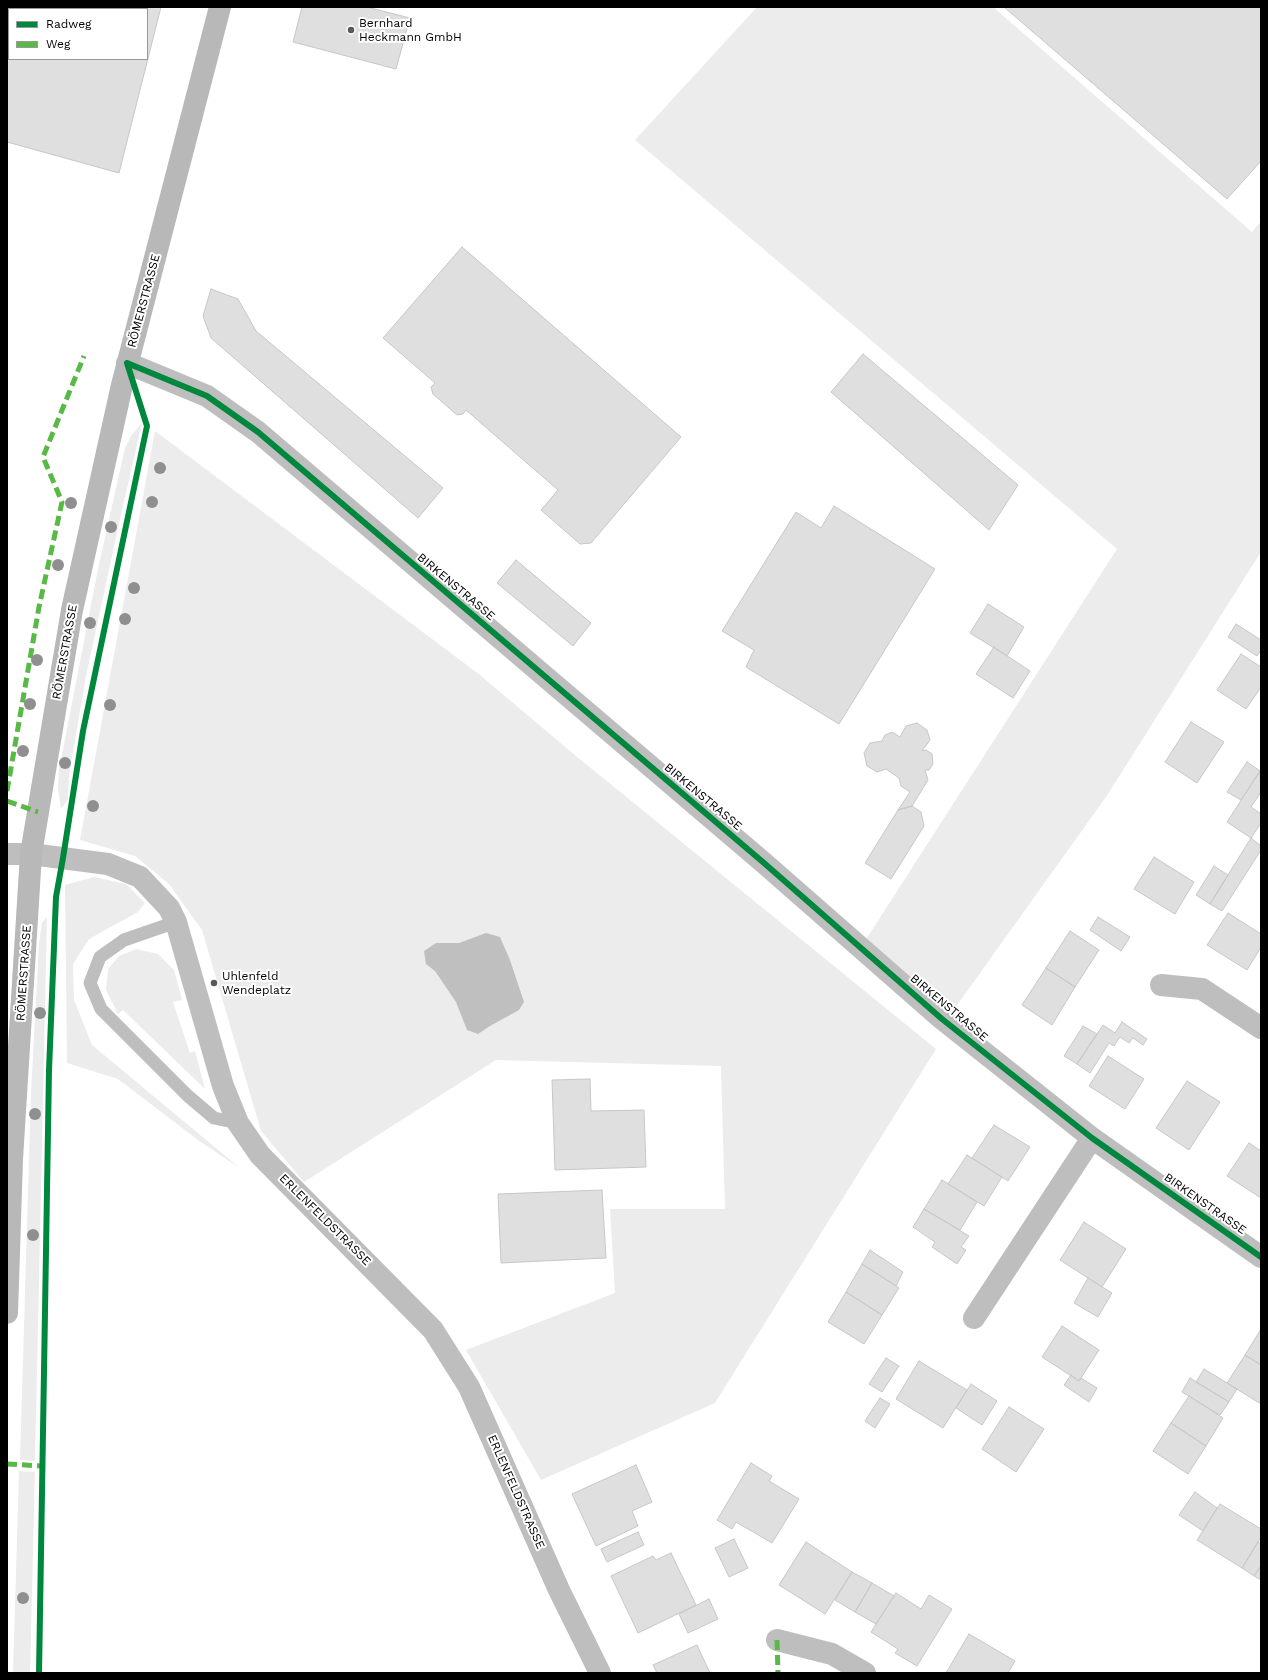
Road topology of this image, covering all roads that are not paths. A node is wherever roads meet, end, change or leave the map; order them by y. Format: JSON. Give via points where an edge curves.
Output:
{"nodes":[{"id":1,"x":220,"y":7,"type":"edge"},
{"id":2,"x":127,"y":363,"type":"junction"},
{"id":3,"x":7,"y":854,"type":"edge"},
{"id":4,"x":31,"y":854,"type":"junction"},
{"id":5,"x":176,"y":922,"type":"junction"},
{"id":6,"x":1161,"y":986,"type":"dead end"},
{"id":7,"x":1261,"y":1028,"type":"edge"},
{"id":8,"x":238,"y":1123,"type":"junction"},
{"id":9,"x":1092,"y":1138,"type":"junction"},
{"id":10,"x":1261,"y":1257,"type":"edge"},
{"id":11,"x":7,"y":1313,"type":"edge"},
{"id":12,"x":974,"y":1318,"type":"dead end"},
{"id":13,"x":777,"y":1640,"type":"dead end"},
{"id":14,"x":600,"y":1673,"type":"edge"},
{"id":15,"x":864,"y":1673,"type":"edge"}],
"edges":[{"from":1,"to":2,"type":"main road","name":"RÖMERSTRASSE"},
{"from":2,"to":4,"type":"main road","name":"RÖMERSTRASSE","via":[[72,610]]},
{"from":2,"to":9,"type":"street","name":"BIRKENSTRASSE","via":[[207,396],[258,432],[764,863],[942,1019]]},
{"from":3,"to":4,"type":"street","name":"ERLENFELDSTRASSE"},
{"from":4,"to":5,"type":"street","name":"ERLENFELDSTRASSE","via":[[108,864],[140,878],[169,908]]},
{"from":4,"to":11,"type":"main road","name":"RÖMERSTRASSE","via":[[12,1159]]},
{"from":5,"to":8,"type":"street","name":"ERLENFELDSTRASSE","via":[[223,1086]]},
{"from":5,"to":8,"type":"lane","via":[[124,940],[100,956],[90,983],[101,1009],[188,1096],[214,1118]]},
{"from":6,"to":7,"type":"street","via":[[1202,989]]},
{"from":8,"to":14,"type":"street","name":"ERLENFELDSTRASSE","via":[[260,1155],[433,1330],[469,1387]]},
{"from":9,"to":10,"type":"street","name":"BIRKENSTRASSE"},
{"from":9,"to":12,"type":"street"},
{"from":13,"to":15,"type":"street","via":[[832,1654]]}]}
